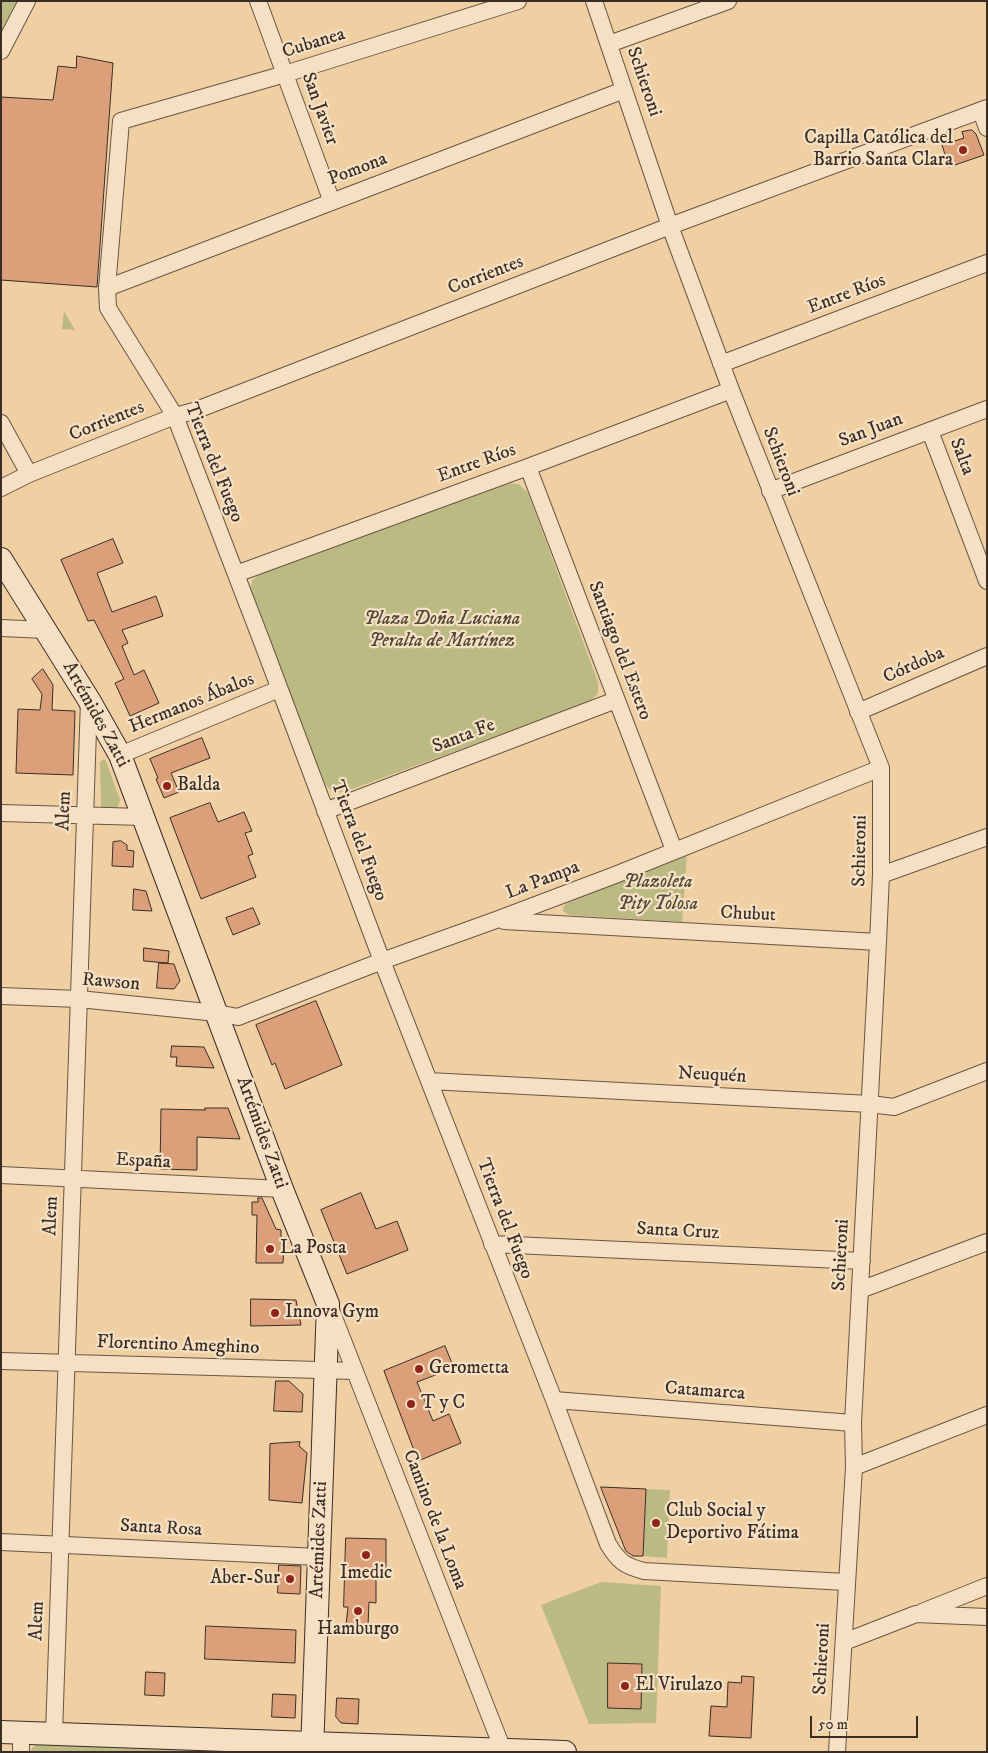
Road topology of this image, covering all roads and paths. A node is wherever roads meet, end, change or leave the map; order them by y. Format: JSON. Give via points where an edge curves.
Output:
{"nodes":[{"id":1,"x":27,"y":1,"type":"edge"},
{"id":2,"x":258,"y":1,"type":"edge"},
{"id":3,"x":518,"y":1,"type":"edge"},
{"id":4,"x":594,"y":1,"type":"edge"},
{"id":5,"x":728,"y":1,"type":"edge"},
{"id":6,"x":609,"y":44,"type":"junction"},
{"id":7,"x":1,"y":51,"type":"edge"},
{"id":8,"x":285,"y":74,"type":"junction"},
{"id":9,"x":624,"y":90,"type":"junction"},
{"id":10,"x":984,"y":110,"type":"edge"},
{"id":11,"x":121,"y":121,"type":"joint"},
{"id":12,"x":987,"y":128,"type":"edge"},
{"id":13,"x":332,"y":202,"type":"junction"},
{"id":14,"x":670,"y":226,"type":"junction"},
{"id":15,"x":987,"y":263,"type":"edge"},
{"id":16,"x":106,"y":288,"type":"junction"},
{"id":17,"x":721,"y":364,"type":"junction"},
{"id":18,"x":731,"y":390,"type":"junction"},
{"id":19,"x":987,"y":409,"type":"edge"},
{"id":20,"x":175,"y":416,"type":"junction"},
{"id":21,"x":1,"y":423,"type":"edge"},
{"id":22,"x":930,"y":430,"type":"junction"},
{"id":23,"x":528,"y":467,"type":"junction"},
{"id":24,"x":29,"y":474,"type":"junction"},
{"id":25,"x":1,"y":488,"type":"edge"},
{"id":26,"x":770,"y":491,"type":"junction"},
{"id":27,"x":1,"y":559,"type":"edge"},
{"id":28,"x":236,"y":574,"type":"junction"},
{"id":29,"x":987,"y":581,"type":"edge"},
{"id":30,"x":1,"y":628,"type":"edge"},
{"id":31,"x":46,"y":630,"type":"junction"},
{"id":32,"x":987,"y":656,"type":"edge"},
{"id":33,"x":279,"y":690,"type":"junction"},
{"id":34,"x":89,"y":700,"type":"junction"},
{"id":35,"x":616,"y":700,"type":"junction"},
{"id":36,"x":858,"y":712,"type":"junction"},
{"id":37,"x":120,"y":755,"type":"junction"},
{"id":38,"x":881,"y":768,"type":"junction"},
{"id":39,"x":325,"y":811,"type":"junction"},
{"id":40,"x":1,"y":813,"type":"edge"},
{"id":41,"x":85,"y":815,"type":"junction"},
{"id":42,"x":143,"y":817,"type":"junction"},
{"id":43,"x":987,"y":837,"type":"edge"},
{"id":44,"x":674,"y":850,"type":"junction"},
{"id":45,"x":881,"y":875,"type":"junction"},
{"id":46,"x":496,"y":920,"type":"junction"},
{"id":47,"x":878,"y":942,"type":"junction"},
{"id":48,"x":382,"y":961,"type":"junction"},
{"id":49,"x":1,"y":996,"type":"edge"},
{"id":50,"x":79,"y":999,"type":"junction"},
{"id":51,"x":216,"y":1013,"type":"junction"},
{"id":52,"x":987,"y":1071,"type":"edge"},
{"id":53,"x":428,"y":1081,"type":"junction"},
{"id":54,"x":870,"y":1104,"type":"junction"},
{"id":55,"x":1,"y":1175,"type":"edge"},
{"id":56,"x":73,"y":1178,"type":"junction"},
{"id":57,"x":282,"y":1189,"type":"junction"},
{"id":58,"x":987,"y":1242,"type":"edge"},
{"id":59,"x":492,"y":1244,"type":"junction"},
{"id":60,"x":862,"y":1261,"type":"junction"},
{"id":61,"x":860,"y":1290,"type":"junction"},
{"id":62,"x":328,"y":1304,"type":"junction"},
{"id":63,"x":1,"y":1361,"type":"edge"},
{"id":64,"x":67,"y":1363,"type":"junction"},
{"id":65,"x":326,"y":1371,"type":"junction"},
{"id":66,"x":354,"y":1371,"type":"junction"},
{"id":67,"x":554,"y":1400,"type":"junction"},
{"id":68,"x":987,"y":1415,"type":"edge"},
{"id":69,"x":853,"y":1423,"type":"junction"},
{"id":70,"x":854,"y":1466,"type":"junction"},
{"id":71,"x":1,"y":1542,"type":"edge"},
{"id":72,"x":61,"y":1544,"type":"junction"},
{"id":73,"x":319,"y":1557,"type":"junction"},
{"id":74,"x":846,"y":1582,"type":"junction"},
{"id":75,"x":987,"y":1586,"type":"edge"},
{"id":76,"x":916,"y":1614,"type":"junction"},
{"id":77,"x":987,"y":1617,"type":"edge"},
{"id":78,"x":844,"y":1642,"type":"junction"},
{"id":79,"x":54,"y":1734,"type":"junction"},
{"id":80,"x":14,"y":1739,"type":"edge"},
{"id":81,"x":237,"y":1746,"type":"edge"},
{"id":82,"x":312,"y":1747,"type":"edge"},
{"id":83,"x":407,"y":1749,"type":"edge"},
{"id":84,"x":503,"y":1750,"type":"junction"},
{"id":85,"x":565,"y":1752,"type":"edge"},
{"id":86,"x":837,"y":1752,"type":"edge"}],
"edges":[{"from":1,"to":7,"type":"street"},
{"from":2,"to":8,"type":"street","name":"San Javier"},
{"from":3,"to":8,"type":"street","name":"Cubanea"},
{"from":4,"to":6,"type":"street","name":"Schieroni"},
{"from":5,"to":6,"type":"street"},
{"from":6,"to":9,"type":"street","name":"Schieroni"},
{"from":8,"to":11,"type":"street","name":"Cubanea"},
{"from":8,"to":13,"type":"street","name":"San Javier"},
{"from":9,"to":13,"type":"street","name":"Pomona"},
{"from":9,"to":14,"type":"street","name":"Schieroni"},
{"from":10,"to":12,"type":"street"},
{"from":10,"to":14,"type":"street","name":"Corrientes"},
{"from":11,"to":16,"type":"street","name":"Tierra del Fuego"},
{"from":13,"to":16,"type":"street","name":"Pomona"},
{"from":14,"to":17,"type":"street","name":"Schieroni"},
{"from":14,"to":20,"type":"street","name":"Corrientes"},
{"from":15,"to":17,"type":"street","name":"Entre Ríos"},
{"from":16,"to":20,"type":"street","name":"Tierra del Fuego","via":[[108,308]]},
{"from":17,"to":18,"type":"street","name":"Schieroni"},
{"from":18,"to":23,"type":"street","name":"Entre Ríos"},
{"from":18,"to":26,"type":"street","name":"Schieroni"},
{"from":19,"to":22,"type":"street","name":"San Juan"},
{"from":20,"to":24,"type":"street","name":"Corrientes"},
{"from":20,"to":28,"type":"street","name":"Tierra del Fuego"},
{"from":21,"to":24,"type":"street"},
{"from":22,"to":26,"type":"street","name":"San Juan"},
{"from":22,"to":29,"type":"street","name":"Salta"},
{"from":23,"to":28,"type":"street","name":"Entre Ríos"},
{"from":23,"to":35,"type":"street","name":"Santiago del Estero"},
{"from":24,"to":25,"type":"street","name":"Corrientes"},
{"from":26,"to":36,"type":"street","name":"Schieroni"},
{"from":27,"to":31,"type":"main road","name":"Artémides Zatti"},
{"from":28,"to":33,"type":"street","name":"Tierra del Fuego"},
{"from":30,"to":31,"type":"street"},
{"from":31,"to":34,"type":"main road","name":"Artémides Zatti"},
{"from":32,"to":36,"type":"street","name":"Córdoba"},
{"from":33,"to":37,"type":"street","name":"Hermanos Ábalos"},
{"from":33,"to":39,"type":"street","name":"Tierra del Fuego"},
{"from":34,"to":37,"type":"main road","name":"Artémides Zatti"},
{"from":34,"to":41,"type":"street","name":"Alem"},
{"from":35,"to":39,"type":"street","name":"Santa Fe"},
{"from":35,"to":44,"type":"street","name":"Santiago del Estero"},
{"from":36,"to":38,"type":"street","name":"Schieroni"},
{"from":37,"to":42,"type":"main road","name":"Artémides Zatti"},
{"from":38,"to":44,"type":"street","name":"La Pampa"},
{"from":38,"to":45,"type":"street","name":"Schieroni"},
{"from":39,"to":48,"type":"street","name":"Tierra del Fuego"},
{"from":40,"to":41,"type":"street"},
{"from":41,"to":42,"type":"street"},
{"from":41,"to":50,"type":"street","name":"Alem"},
{"from":42,"to":51,"type":"main road","name":"Artémides Zatti"},
{"from":43,"to":45,"type":"street"},
{"from":44,"to":46,"type":"street","name":"La Pampa"},
{"from":45,"to":47,"type":"street","name":"Schieroni"},
{"from":46,"to":47,"type":"street","name":"Chubut"},
{"from":46,"to":48,"type":"street","name":"La Pampa"},
{"from":47,"to":54,"type":"street","name":"Schieroni"},
{"from":48,"to":51,"type":"street","name":"La Pampa","via":[[238,1018]]},
{"from":48,"to":53,"type":"street","name":"Tierra del Fuego"},
{"from":49,"to":50,"type":"street","name":"Rawson"},
{"from":50,"to":51,"type":"street","name":"Rawson"},
{"from":50,"to":56,"type":"street","name":"Alem"},
{"from":51,"to":57,"type":"main road","name":"Artémides Zatti"},
{"from":52,"to":54,"type":"street","name":"Neuquén","via":[[894,1107]]},
{"from":53,"to":54,"type":"street","name":"Neuquén"},
{"from":53,"to":59,"type":"street","name":"Tierra del Fuego"},
{"from":54,"to":60,"type":"street","name":"Schieroni"},
{"from":55,"to":56,"type":"street","name":"España"},
{"from":56,"to":57,"type":"street","name":"España"},
{"from":56,"to":64,"type":"street","name":"Alem"},
{"from":57,"to":62,"type":"main road","name":"Artémides Zatti"},
{"from":58,"to":61,"type":"street"},
{"from":59,"to":60,"type":"street","name":"Santa Cruz"},
{"from":59,"to":67,"type":"street","name":"Tierra del Fuego"},
{"from":60,"to":61,"type":"street","name":"Schieroni"},
{"from":61,"to":69,"type":"street","name":"Schieroni"},
{"from":62,"to":65,"type":"main road","name":"Artémides Zatti"},
{"from":62,"to":66,"type":"street","name":"Camino de la Loma"},
{"from":63,"to":64,"type":"street","name":"Florentino Ameghino"},
{"from":64,"to":65,"type":"street","name":"Florentino Ameghino"},
{"from":64,"to":72,"type":"street","name":"Alem"},
{"from":65,"to":66,"type":"street","name":"Florentino Ameghino"},
{"from":65,"to":73,"type":"main road","name":"Artémides Zatti"},
{"from":66,"to":84,"type":"street","name":"Camino de la Loma"},
{"from":67,"to":69,"type":"street","name":"Catamarca"},
{"from":67,"to":74,"type":"street","name":"Tierra del Fuego","via":[[608,1544],[616,1558],[628,1567],[644,1571]]},
{"from":68,"to":70,"type":"street"},
{"from":69,"to":70,"type":"street","name":"Schieroni"},
{"from":70,"to":74,"type":"street","name":"Schieroni"},
{"from":71,"to":72,"type":"street","name":"Santa Rosa"},
{"from":72,"to":73,"type":"street","name":"Santa Rosa"},
{"from":72,"to":79,"type":"street","name":"Alem"},
{"from":73,"to":82,"type":"main road","name":"Artémides Zatti"},
{"from":74,"to":78,"type":"street","name":"Schieroni"},
{"from":75,"to":76,"type":"street"},
{"from":76,"to":77,"type":"street"},
{"from":76,"to":78,"type":"street"},
{"from":78,"to":86,"type":"street","name":"Schieroni"},
{"from":79,"to":80,"type":"main road"},
{"from":79,"to":81,"type":"main road"},
{"from":81,"to":82,"type":"main road"},
{"from":82,"to":83,"type":"main road"},
{"from":83,"to":84,"type":"main road"},
{"from":84,"to":85,"type":"main road"}]}
